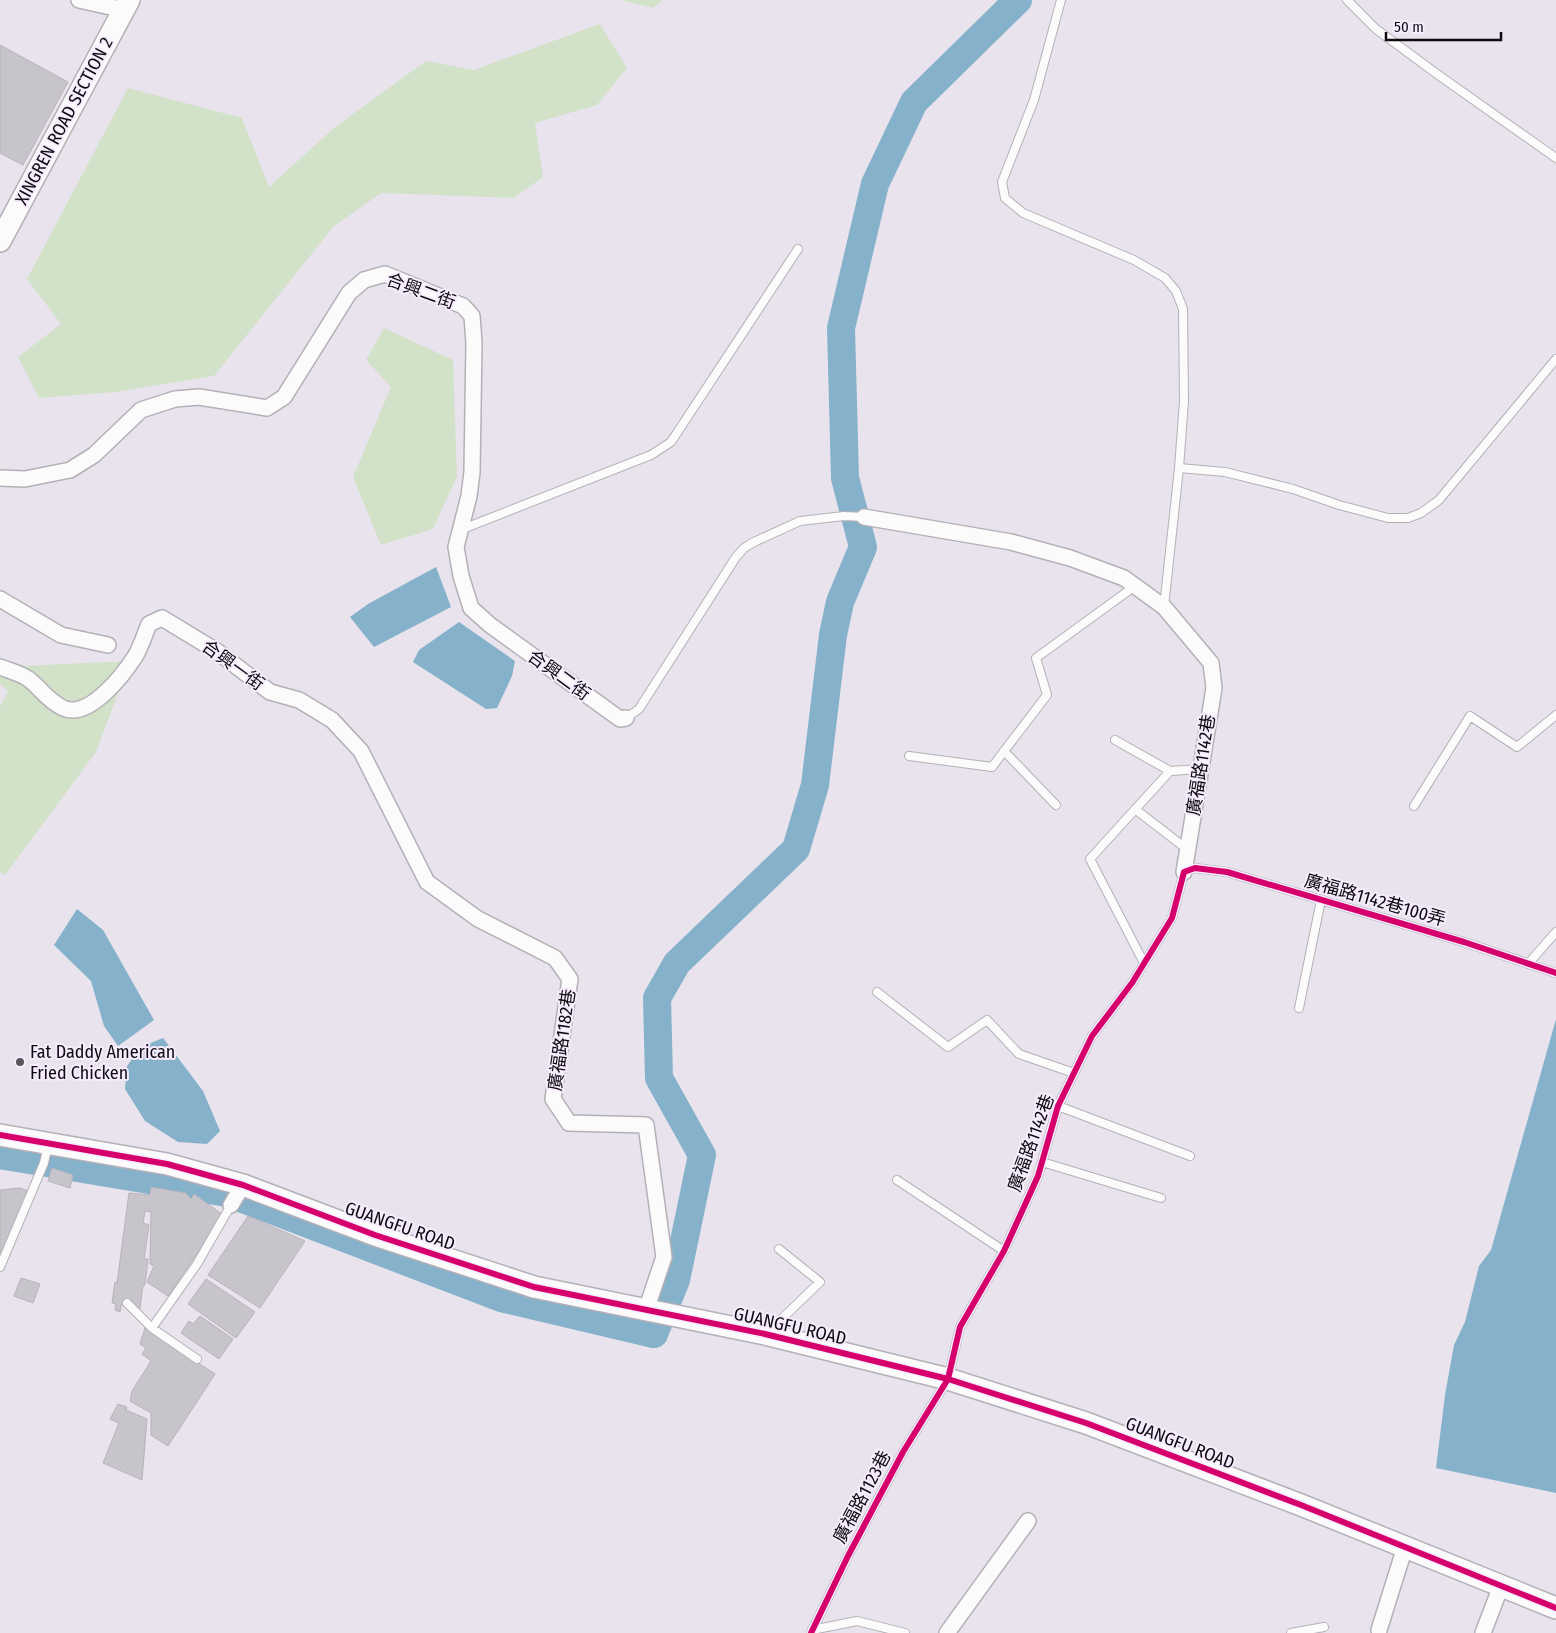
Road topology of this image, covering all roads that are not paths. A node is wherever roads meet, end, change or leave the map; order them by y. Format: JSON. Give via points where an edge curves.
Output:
{"nodes":[{"id":1,"x":79,"y":0,"type":"edge"},
{"id":2,"x":1061,"y":0,"type":"edge"},
{"id":3,"x":1347,"y":0,"type":"edge"},
{"id":4,"x":126,"y":5,"type":"edge"},
{"id":5,"x":1556,"y":158,"type":"edge"},
{"id":6,"x":0,"y":241,"type":"edge"},
{"id":7,"x":798,"y":249,"type":"dead end"},
{"id":8,"x":1556,"y":359,"type":"edge"},
{"id":9,"x":1179,"y":468,"type":"junction"},
{"id":10,"x":0,"y":478,"type":"edge"},
{"id":11,"x":864,"y":517,"type":"joint"},
{"id":12,"x":460,"y":530,"type":"junction"},
{"id":13,"x":1135,"y":586,"type":"junction"},
{"id":14,"x":0,"y":598,"type":"edge"},
{"id":15,"x":1164,"y":606,"type":"junction"},
{"id":16,"x":108,"y":645,"type":"dead end"},
{"id":17,"x":0,"y":667,"type":"edge"},
{"id":18,"x":1556,"y":715,"type":"edge"},
{"id":19,"x":626,"y":718,"type":"joint"},
{"id":20,"x":1115,"y":740,"type":"dead end"},
{"id":21,"x":1004,"y":751,"type":"junction"},
{"id":22,"x":909,"y":756,"type":"dead end"},
{"id":23,"x":1200,"y":769,"type":"junction"},
{"id":24,"x":1170,"y":771,"type":"junction"},
{"id":25,"x":1056,"y":805,"type":"dead end"},
{"id":26,"x":1414,"y":806,"type":"dead end"},
{"id":27,"x":1135,"y":809,"type":"junction"},
{"id":28,"x":1188,"y":850,"type":"junction"},
{"id":29,"x":1184,"y":872,"type":"junction"},
{"id":30,"x":1321,"y":900,"type":"junction"},
{"id":31,"x":478,"y":919,"type":"joint"},
{"id":32,"x":1556,"y":932,"type":"edge"},
{"id":33,"x":1144,"y":963,"type":"junction"},
{"id":34,"x":1528,"y":964,"type":"junction"},
{"id":35,"x":1556,"y":973,"type":"edge"},
{"id":36,"x":877,"y":992,"type":"dead end"},
{"id":37,"x":1299,"y":1008,"type":"dead end"},
{"id":38,"x":1074,"y":1073,"type":"junction"},
{"id":39,"x":1058,"y":1106,"type":"junction"},
{"id":40,"x":0,"y":1135,"type":"edge"},
{"id":41,"x":48,"y":1144,"type":"junction"},
{"id":42,"x":1190,"y":1156,"type":"dead end"},
{"id":43,"x":1042,"y":1162,"type":"junction"},
{"id":44,"x":897,"y":1180,"type":"dead end"},
{"id":45,"x":242,"y":1186,"type":"junction"},
{"id":46,"x":1161,"y":1198,"type":"dead end"},
{"id":47,"x":231,"y":1205,"type":"joint"},
{"id":48,"x":779,"y":1249,"type":"dead end"},
{"id":49,"x":1004,"y":1251,"type":"junction"},
{"id":50,"x":0,"y":1267,"type":"edge"},
{"id":51,"x":127,"y":1303,"type":"dead end"},
{"id":52,"x":646,"y":1310,"type":"junction"},
{"id":53,"x":152,"y":1328,"type":"junction"},
{"id":54,"x":766,"y":1334,"type":"junction"},
{"id":55,"x":197,"y":1359,"type":"dead end"},
{"id":56,"x":948,"y":1380,"type":"junction"},
{"id":57,"x":1028,"y":1521,"type":"dead end"},
{"id":58,"x":1405,"y":1547,"type":"junction"},
{"id":59,"x":1501,"y":1586,"type":"junction"},
{"id":60,"x":1556,"y":1608,"type":"edge"},
{"id":61,"x":1324,"y":1627,"type":"dead end"},
{"id":62,"x":1379,"y":1630,"type":"dead end"},
{"id":63,"x":812,"y":1632,"type":"edge"},
{"id":64,"x":905,"y":1633,"type":"edge"},
{"id":65,"x":947,"y":1633,"type":"edge"},
{"id":66,"x":1291,"y":1633,"type":"edge"},
{"id":67,"x":1483,"y":1633,"type":"edge"}],
"edges":[{"from":1,"to":4,"type":"street"},
{"from":2,"to":9,"type":"lane","via":[[1034,100],[1002,182],[1005,198],[1023,213],[1134,260],[1165,278],[1176,291],[1183,318],[1184,401]]},
{"from":3,"to":5,"type":"lane","via":[[1376,29]]},
{"from":4,"to":6,"type":"street","name":"XINGREN ROAD SECTION 2"},
{"from":7,"to":12,"type":"lane","via":[[671,442],[650,455]]},
{"from":8,"to":9,"type":"lane","via":[[1439,500],[1408,518],[1388,518],[1225,472]]},
{"from":9,"to":15,"type":"lane"},
{"from":10,"to":12,"type":"street","name":"合興二街","via":[[25,479],[70,470],[94,455],[141,410],[175,399],[199,397],[267,408],[284,397],[349,293],[364,280],[385,274],[463,306],[472,316],[472,472],[470,496]]},
{"from":11,"to":13,"type":"street","name":"廣福路1142巷","via":[[1011,542],[1070,558],[1124,578]]},
{"from":11,"to":19,"type":"lane","via":[[800,521],[744,548],[639,709]]},
{"from":12,"to":19,"type":"street","name":"合興二街","via":[[456,547],[471,608],[620,719]]},
{"from":13,"to":15,"type":"street","name":"廣福路1142巷"},
{"from":13,"to":21,"type":"lane","via":[[1036,658],[1047,695]]},
{"from":14,"to":16,"type":"street","via":[[61,635]]},
{"from":15,"to":23,"type":"street","name":"廣福路1142巷","via":[[1211,663],[1214,688]]},
{"from":17,"to":31,"type":"street","name":"合興一街","via":[[30,680],[47,698],[65,709],[82,709],[99,698],[115,681],[136,655],[149,624],[162,618],[218,652],[270,692],[299,700],[332,720],[360,751],[427,882]]},
{"from":18,"to":26,"type":"lane","via":[[1517,747],[1470,716]]},
{"from":20,"to":24,"type":"lane"},
{"from":21,"to":22,"type":"lane","via":[[992,767]]},
{"from":21,"to":25,"type":"lane"},
{"from":23,"to":24,"type":"lane"},
{"from":23,"to":28,"type":"street","name":"廣福路1142巷"},
{"from":24,"to":27,"type":"lane"},
{"from":27,"to":28,"type":"lane"},
{"from":27,"to":33,"type":"lane","via":[[1090,859]]},
{"from":28,"to":29,"type":"street","name":"廣福路1142巷"},
{"from":29,"to":30,"type":"lane","name":"廣福路1142巷100弄","via":[[1195,868],[1227,872]]},
{"from":29,"to":33,"type":"lane","name":"廣福路1142巷","via":[[1172,918]]},
{"from":30,"to":34,"type":"lane","name":"廣福路1142巷100弄"},
{"from":30,"to":37,"type":"lane"},
{"from":31,"to":52,"type":"street","name":"廣福路1182巷","via":[[555,958],[570,979],[553,1099],[569,1123],[646,1125],[664,1257]]},
{"from":32,"to":34,"type":"lane"},
{"from":33,"to":38,"type":"lane","name":"廣福路1142巷","via":[[1092,1036]]},
{"from":34,"to":35,"type":"lane","name":"廣福路1142巷100弄"},
{"from":36,"to":38,"type":"lane","via":[[948,1048],[987,1020],[1018,1054]]},
{"from":38,"to":39,"type":"lane","name":"廣福路1142巷"},
{"from":39,"to":42,"type":"lane"},
{"from":39,"to":43,"type":"lane","name":"廣福路1142巷"},
{"from":40,"to":41,"type":"street","name":"GUANGFU ROAD"},
{"from":41,"to":45,"type":"street","name":"GUANGFU ROAD","via":[[167,1164]]},
{"from":41,"to":50,"type":"lane","via":[[44,1163]]},
{"from":43,"to":46,"type":"lane"},
{"from":43,"to":49,"type":"lane","name":"廣福路1142巷"},
{"from":44,"to":49,"type":"lane"},
{"from":45,"to":47,"type":"street"},
{"from":45,"to":52,"type":"street","name":"GUANGFU ROAD","via":[[534,1287]]},
{"from":47,"to":53,"type":"lane","via":[[197,1264]]},
{"from":48,"to":54,"type":"lane","via":[[820,1282]]},
{"from":49,"to":56,"type":"lane","name":"廣福路1142巷","via":[[960,1327]]},
{"from":51,"to":53,"type":"lane"},
{"from":52,"to":54,"type":"street","name":"GUANGFU ROAD"},
{"from":53,"to":55,"type":"lane"},
{"from":54,"to":56,"type":"street","name":"GUANGFU ROAD"},
{"from":56,"to":58,"type":"street","name":"GUANGFU ROAD","via":[[1086,1423]]},
{"from":56,"to":63,"type":"lane","name":"廣福路1123巷","via":[[903,1452]]},
{"from":57,"to":65,"type":"street"},
{"from":58,"to":59,"type":"street","name":"GUANGFU ROAD"},
{"from":58,"to":62,"type":"street"},
{"from":59,"to":60,"type":"street","name":"GUANGFU ROAD"},
{"from":59,"to":67,"type":"street"},
{"from":61,"to":66,"type":"lane"},
{"from":63,"to":64,"type":"lane","via":[[857,1621]]}]}
